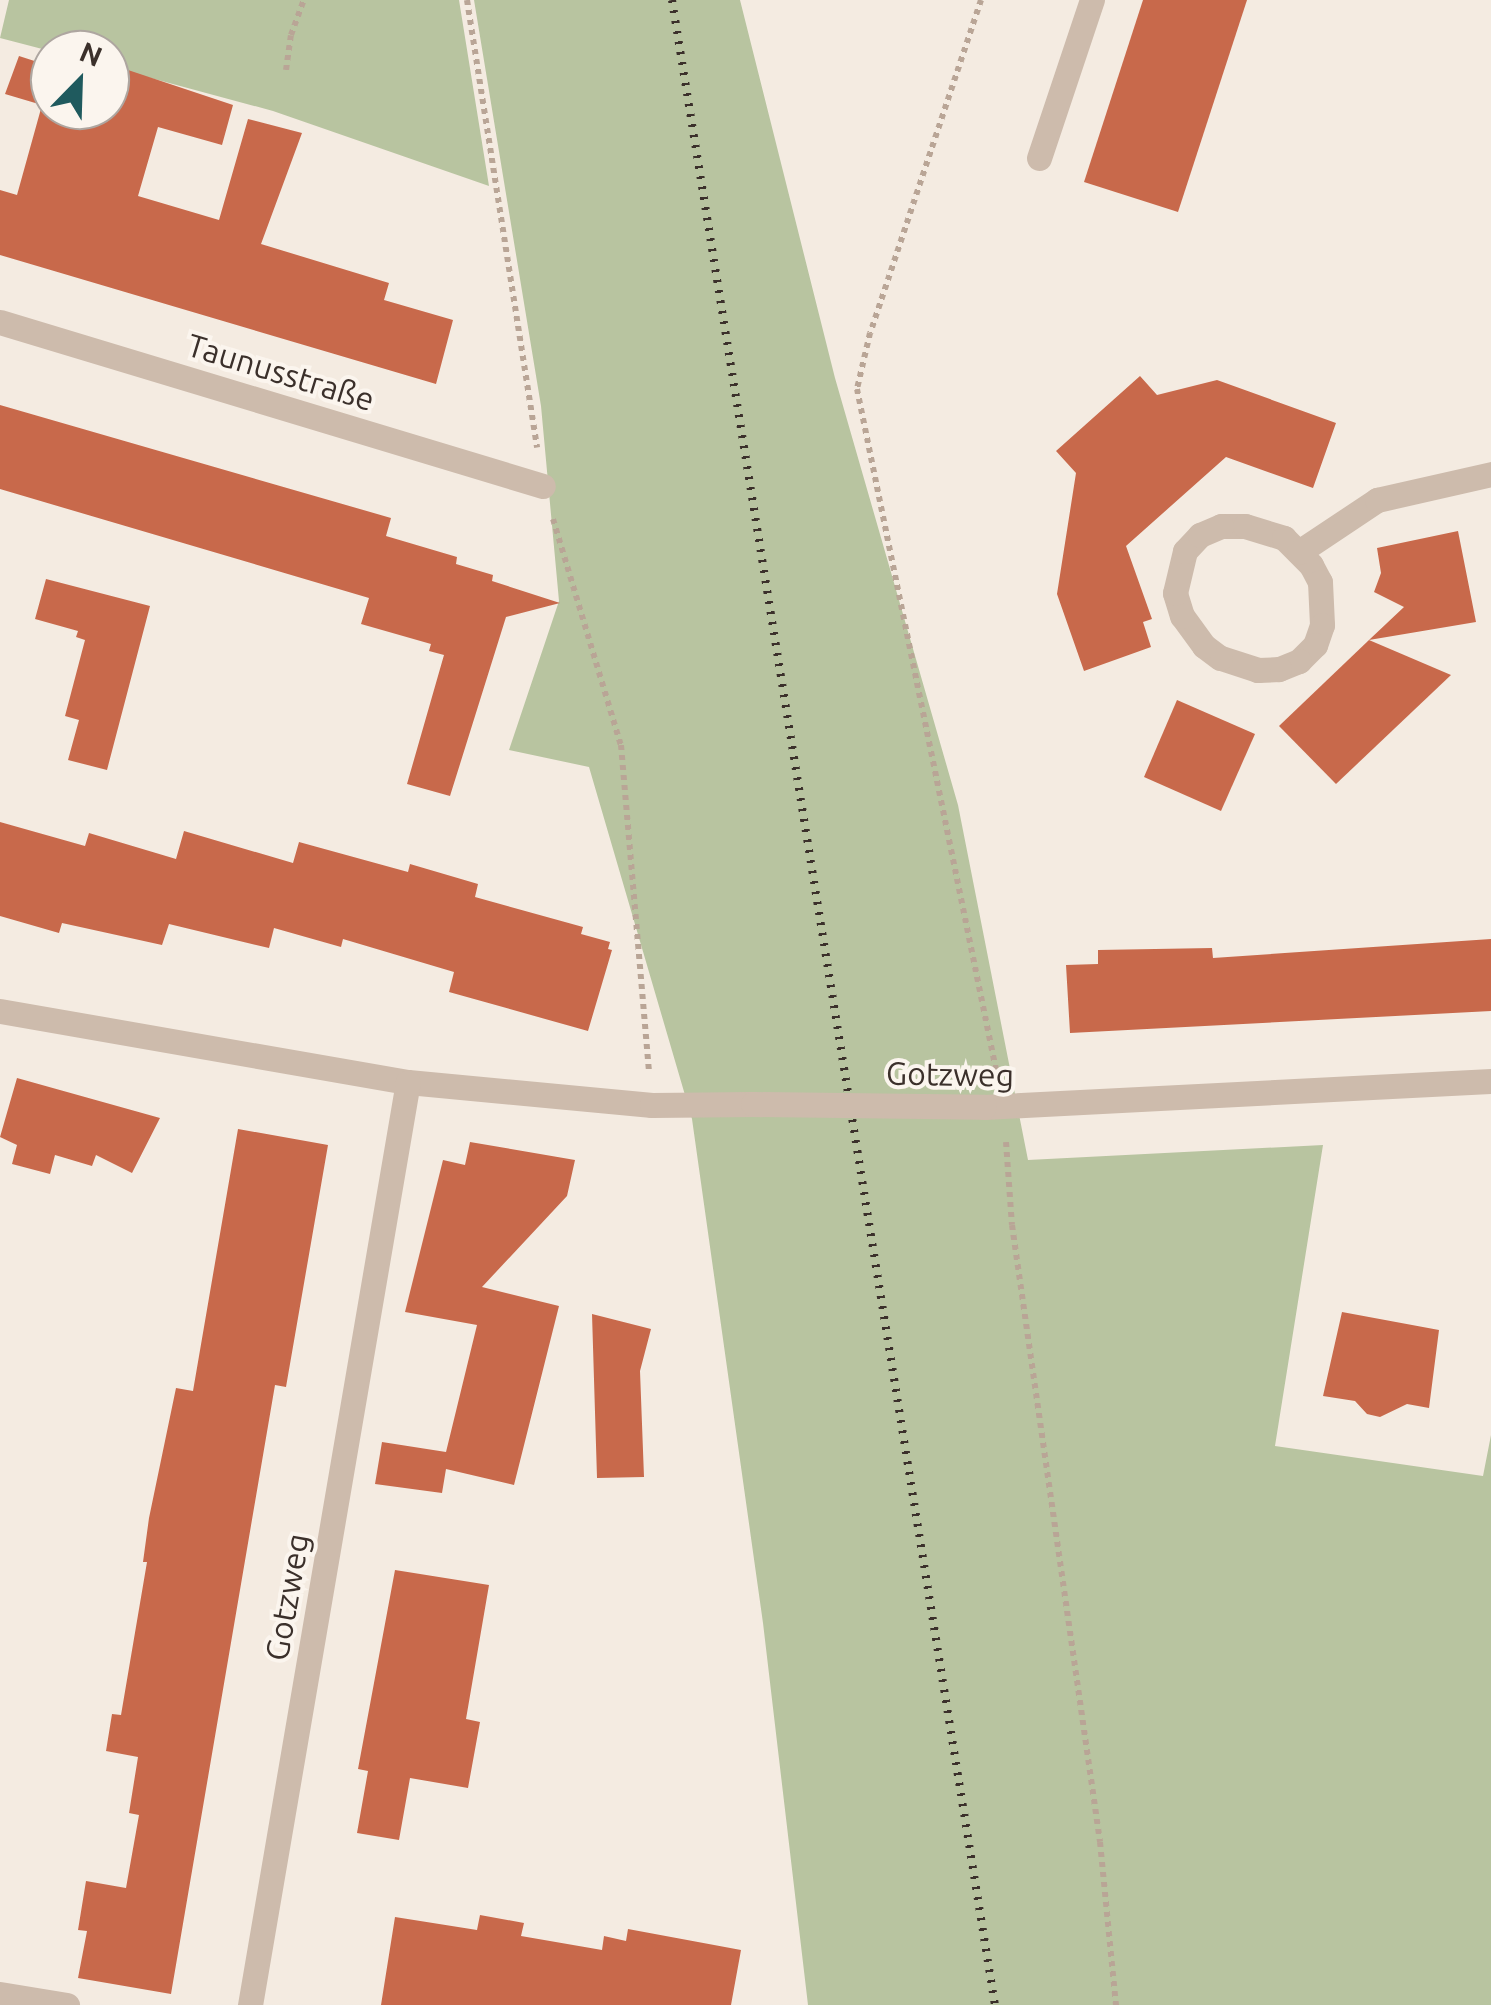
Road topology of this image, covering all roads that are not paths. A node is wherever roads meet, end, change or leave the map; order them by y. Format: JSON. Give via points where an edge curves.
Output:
{"nodes":[{"id":1,"x":1092,"y":0,"type":"edge"},
{"id":2,"x":1039,"y":158,"type":"dead end"},
{"id":3,"x":0,"y":322,"type":"edge"},
{"id":4,"x":1491,"y":474,"type":"edge"},
{"id":5,"x":543,"y":486,"type":"road end"},
{"id":6,"x":1300,"y":552,"type":"junction"},
{"id":7,"x":0,"y":1011,"type":"edge"},
{"id":8,"x":1491,"y":1081,"type":"edge"},
{"id":9,"x":408,"y":1082,"type":"junction"},
{"id":10,"x":0,"y":1994,"type":"edge"},
{"id":11,"x":67,"y":2005,"type":"edge"},
{"id":12,"x":250,"y":2005,"type":"edge"}],
"edges":[{"from":1,"to":2,"type":"street"},
{"from":3,"to":5,"type":"street","name":"Taunusstraße"},
{"from":4,"to":6,"type":"street","via":[[1377,500]]},
{"from":6,"to":6,"type":"street","via":[[1284,538],[1245,526],[1200,535],[1185,551],[1175,593],[1190,631],[1220,658],[1238,664],[1279,669],[1299,661],[1315,644],[1323,603],[1320,582]]},
{"from":7,"to":9,"type":"street","name":"Gotzweg"},
{"from":8,"to":9,"type":"street","name":"Gotzweg","bridge":true,"via":[[994,1108],[652,1105]]},
{"from":9,"to":12,"type":"street","name":"Gotzweg"},
{"from":10,"to":11,"type":"street"}]}
